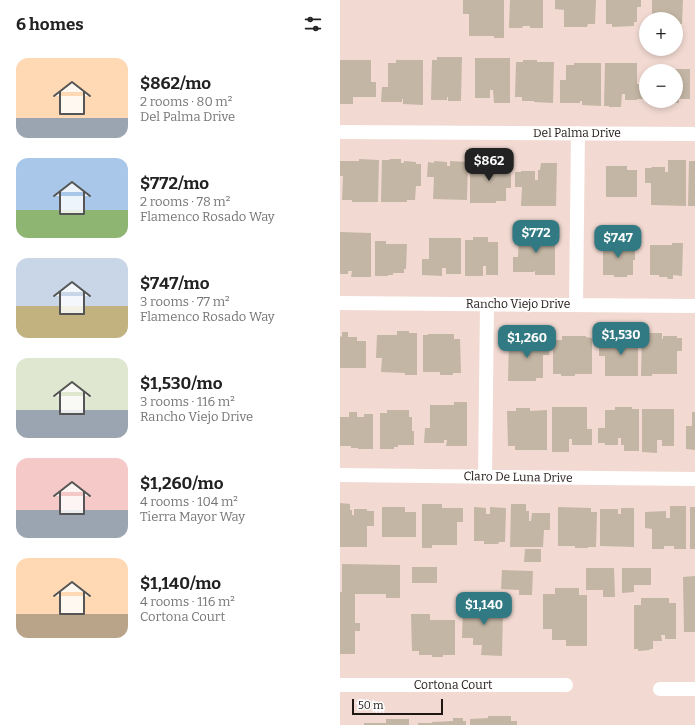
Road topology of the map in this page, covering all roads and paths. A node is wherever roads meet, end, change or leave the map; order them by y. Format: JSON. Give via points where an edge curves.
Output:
{"nodes":[{"id":1,"x":340,"y":132,"type":"edge"},
{"id":2,"x":578,"y":134,"type":"junction"},
{"id":3,"x":695,"y":134,"type":"edge"},
{"id":4,"x":340,"y":303,"type":"edge"},
{"id":5,"x":487,"y":304,"type":"junction"},
{"id":6,"x":576,"y":305,"type":"junction"},
{"id":7,"x":695,"y":306,"type":"edge"},
{"id":8,"x":340,"y":475,"type":"edge"},
{"id":9,"x":485,"y":476,"type":"junction"},
{"id":10,"x":695,"y":479,"type":"edge"},
{"id":11,"x":340,"y":685,"type":"edge"},
{"id":12,"x":566,"y":685,"type":"dead end"},
{"id":13,"x":660,"y":689,"type":"dead end"},
{"id":14,"x":695,"y":689,"type":"edge"}],
"edges":[{"from":1,"to":2,"type":"street","name":"Del Palma Drive"},
{"from":2,"to":3,"type":"street","name":"Del Palma Drive"},
{"from":2,"to":6,"type":"street"},
{"from":4,"to":5,"type":"street","name":"Rancho Viejo Drive"},
{"from":5,"to":6,"type":"street","name":"Rancho Viejo Drive"},
{"from":5,"to":9,"type":"street"},
{"from":6,"to":7,"type":"street","name":"Rancho Viejo Drive"},
{"from":8,"to":9,"type":"street","name":"Claro De Luna Drive"},
{"from":9,"to":10,"type":"street","name":"Claro De Luna Drive"},
{"from":11,"to":12,"type":"street","name":"Cortona Court"},
{"from":13,"to":14,"type":"street"}]}
